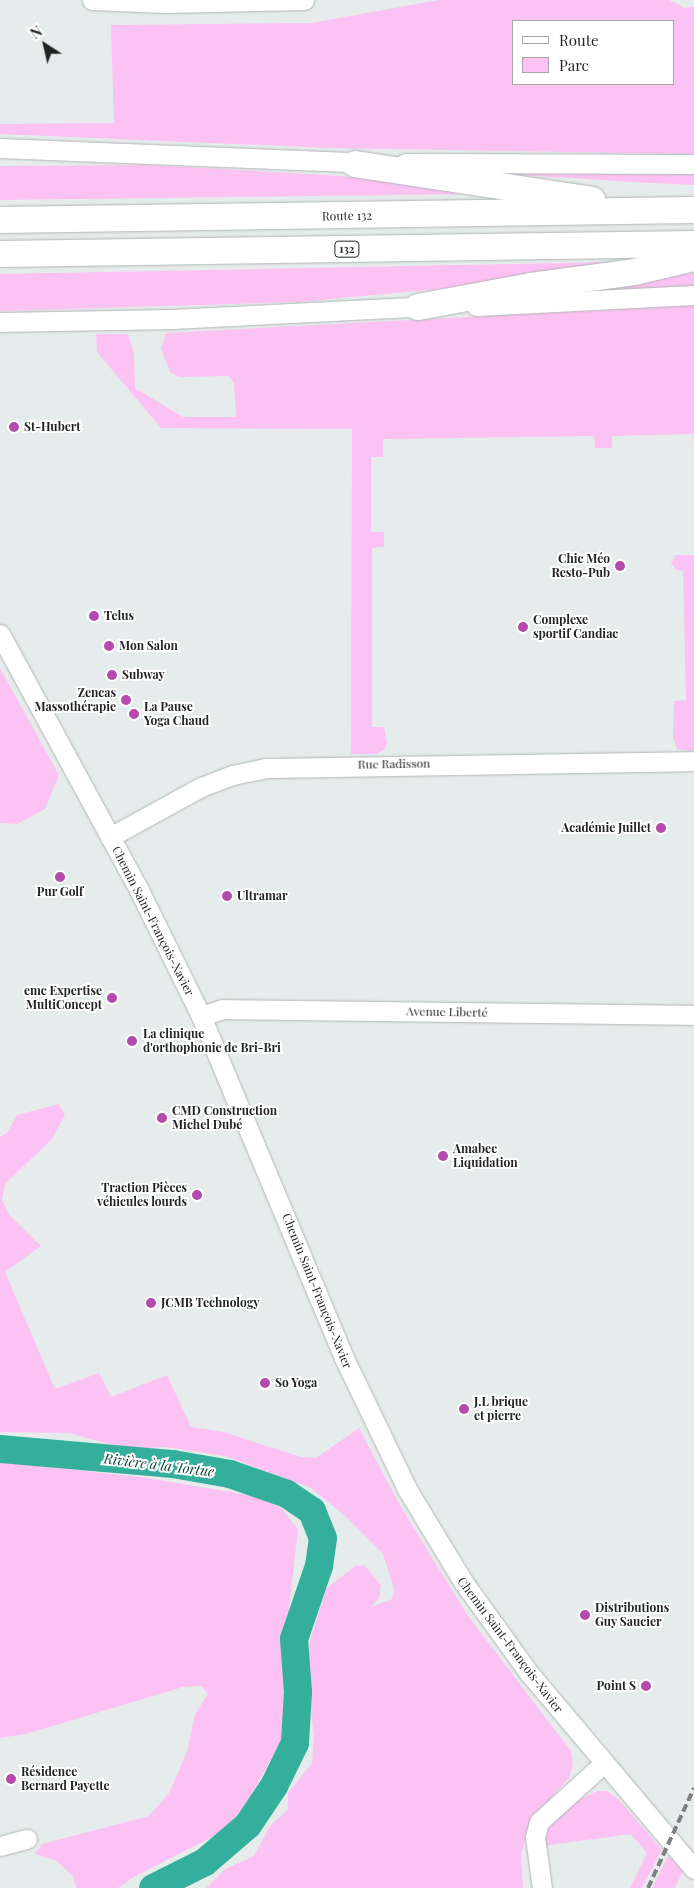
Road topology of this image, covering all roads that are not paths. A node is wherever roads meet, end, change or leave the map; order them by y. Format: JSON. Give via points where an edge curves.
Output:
{"nodes":[{"id":1,"x":92,"y":0,"type":"edge"},
{"id":2,"x":304,"y":0,"type":"edge"},
{"id":3,"x":0,"y":148,"type":"edge"},
{"id":4,"x":355,"y":164,"type":"junction"},
{"id":5,"x":694,"y":164,"type":"edge"},
{"id":6,"x":694,"y":210,"type":"edge"},
{"id":7,"x":654,"y":211,"type":"junction"},
{"id":8,"x":0,"y":220,"type":"edge"},
{"id":9,"x":694,"y":244,"type":"edge"},
{"id":10,"x":0,"y":254,"type":"edge"},
{"id":11,"x":694,"y":258,"type":"edge"},
{"id":12,"x":694,"y":295,"type":"edge"},
{"id":13,"x":418,"y":307,"type":"junction"},
{"id":14,"x":0,"y":322,"type":"edge"},
{"id":15,"x":0,"y":634,"type":"edge"},
{"id":16,"x":0,"y":643,"type":"edge"},
{"id":17,"x":16,"y":665,"type":"junction"},
{"id":18,"x":694,"y":761,"type":"edge"},
{"id":19,"x":110,"y":837,"type":"junction"},
{"id":20,"x":694,"y":1015,"type":"edge"},
{"id":21,"x":201,"y":1016,"type":"junction"},
{"id":22,"x":603,"y":1764,"type":"junction"},
{"id":23,"x":27,"y":1839,"type":"dead end"},
{"id":24,"x":0,"y":1846,"type":"edge"},
{"id":25,"x":694,"y":1869,"type":"edge"},
{"id":26,"x":542,"y":1888,"type":"edge"}],
"edges":[{"from":1,"to":2,"type":"street","via":[[165,3]]},
{"from":3,"to":4,"type":"street"},
{"from":4,"to":5,"type":"street"},
{"from":4,"to":7,"type":"highway","via":[[495,183]]},
{"from":6,"to":7,"type":"highway","name":"Route 132"},
{"from":7,"to":8,"type":"highway","name":"Route 132"},
{"from":9,"to":10,"type":"highway","number":"132"},
{"from":11,"to":13,"type":"highway","via":[[634,272],[531,286]]},
{"from":12,"to":13,"type":"street"},
{"from":13,"to":14,"type":"street"},
{"from":15,"to":17,"type":"street","name":"Chemin Saint-François-Xavier"},
{"from":16,"to":17,"type":"street","name":"Chemin Saint-François-Xavier"},
{"from":17,"to":19,"type":"street","name":"Chemin Saint-François-Xavier"},
{"from":18,"to":19,"type":"street","name":"Rue Radisson","via":[[265,768],[233,774],[201,787]]},
{"from":19,"to":21,"type":"street","name":"Chemin Saint-François-Xavier"},
{"from":20,"to":21,"type":"street","name":"Avenue Liberté","via":[[222,1009]]},
{"from":21,"to":22,"type":"street","name":"Chemin Saint-François-Xavier","via":[[347,1365],[407,1489],[490,1621]]},
{"from":22,"to":25,"type":"street","name":"Chemin Saint-François-Xavier"},
{"from":22,"to":26,"type":"street","via":[[539,1822],[535,1837]]},
{"from":23,"to":24,"type":"street"}]}
